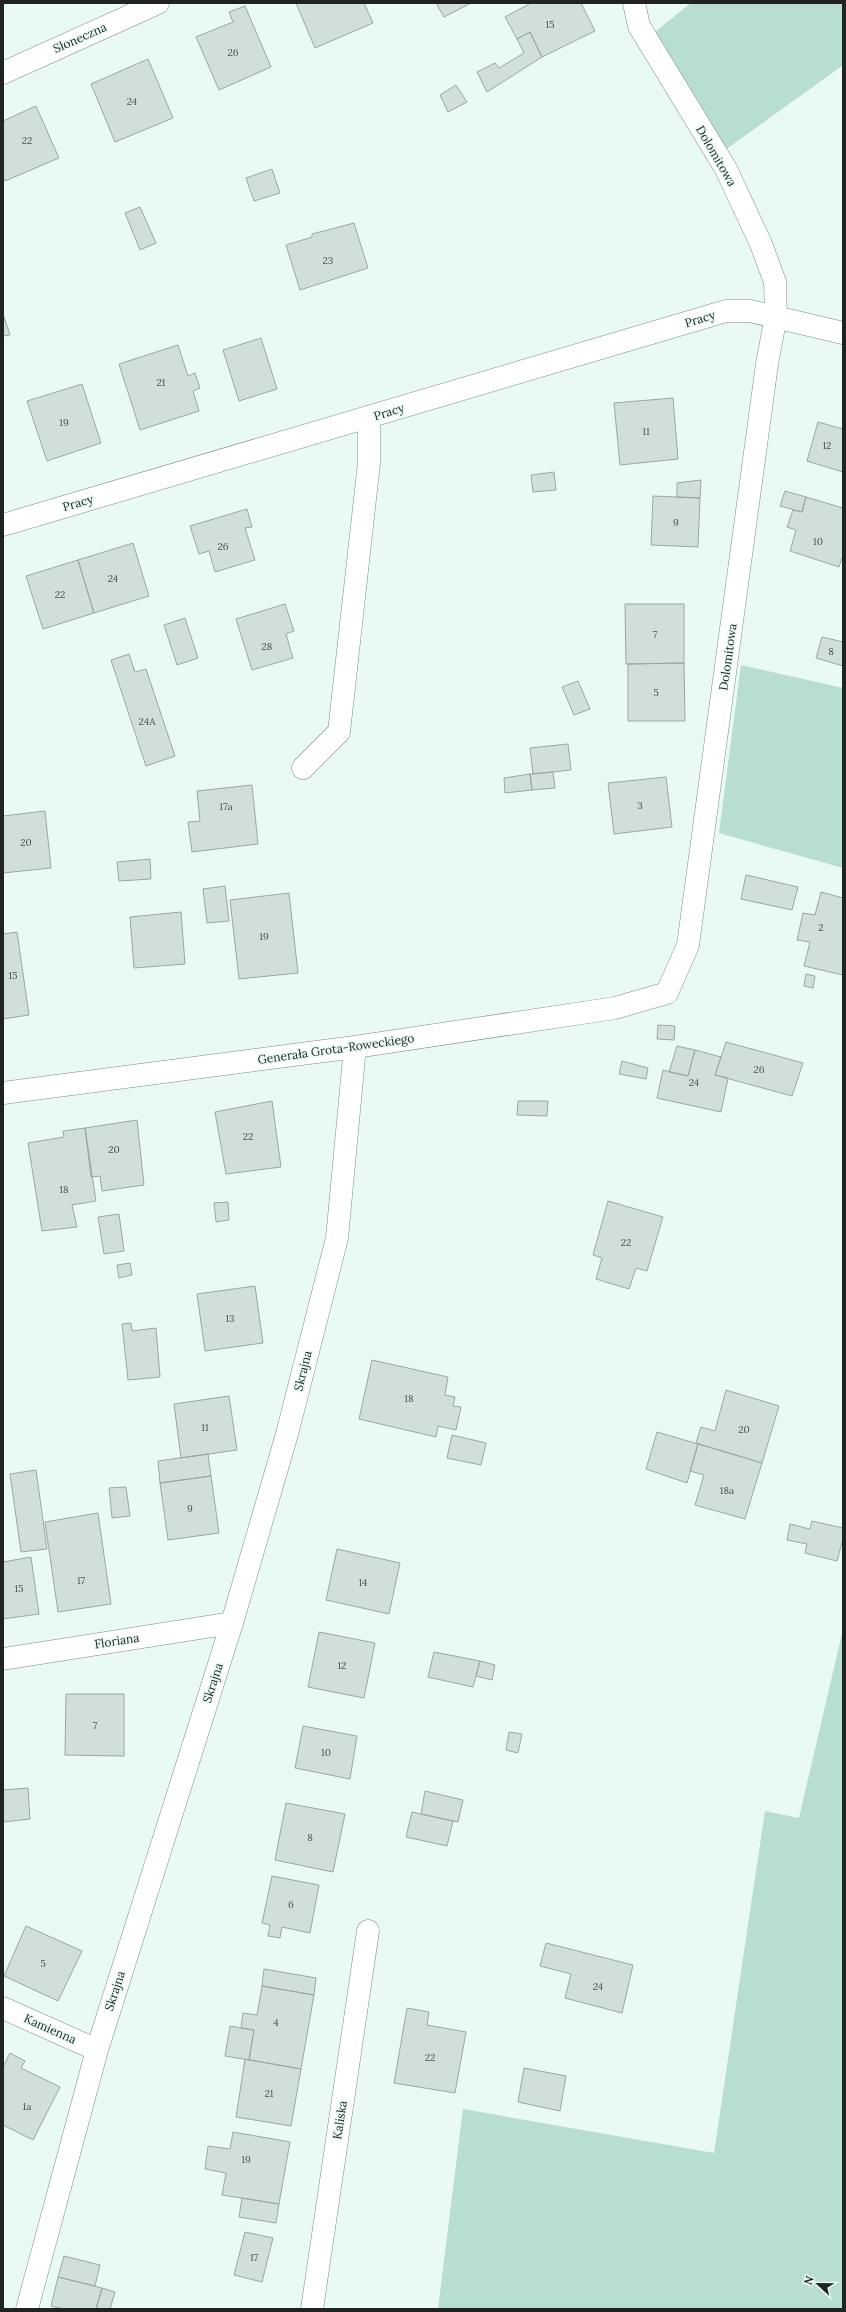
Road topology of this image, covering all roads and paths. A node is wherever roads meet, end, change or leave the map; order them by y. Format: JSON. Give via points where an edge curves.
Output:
{"nodes":[{"id":1,"x":158,"y":3,"type":"edge"},
{"id":2,"x":634,"y":3,"type":"edge"},
{"id":3,"x":3,"y":73,"type":"edge"},
{"id":4,"x":776,"y":316,"type":"junction"},
{"id":5,"x":843,"y":333,"type":"edge"},
{"id":6,"x":369,"y":418,"type":"junction"},
{"id":7,"x":3,"y":525,"type":"edge"},
{"id":8,"x":303,"y":768,"type":"dead end"},
{"id":9,"x":666,"y":993,"type":"joint"},
{"id":10,"x":355,"y":1047,"type":"junction"},
{"id":11,"x":3,"y":1093,"type":"edge"},
{"id":12,"x":232,"y":1623,"type":"junction"},
{"id":13,"x":3,"y":1659,"type":"edge"},
{"id":14,"x":368,"y":1931,"type":"dead end"},
{"id":15,"x":3,"y":2008,"type":"edge"},
{"id":16,"x":97,"y":2050,"type":"junction"},
{"id":17,"x":27,"y":2309,"type":"edge"},
{"id":18,"x":312,"y":2309,"type":"edge"}],
"edges":[{"from":1,"to":3,"type":"street","name":"Słoneczna"},
{"from":2,"to":4,"type":"street","name":"Dolomitowa","via":[[639,26],[726,169],[761,244],[775,282]]},
{"from":4,"to":5,"type":"street"},
{"from":4,"to":6,"type":"street","name":"Pracy","via":[[750,311],[726,311]]},
{"from":4,"to":9,"type":"street","name":"Dolomitowa","via":[[688,945]]},
{"from":6,"to":7,"type":"street","name":"Pracy"},
{"from":6,"to":8,"type":"street","via":[[370,463],[339,732]]},
{"from":9,"to":10,"type":"street","name":"Generała Grota-Roweckiego","via":[[615,1008]]},
{"from":10,"to":11,"type":"street","name":"Generała Grota-Roweckiego"},
{"from":10,"to":12,"type":"street","name":"Skrajna","via":[[337,1238],[287,1434]]},
{"from":12,"to":13,"type":"street","name":"Floriana"},
{"from":12,"to":16,"type":"street","name":"Skrajna"},
{"from":14,"to":18,"type":"street","name":"Kaliska"},
{"from":15,"to":16,"type":"street","name":"Kamienna"},
{"from":16,"to":17,"type":"street","name":"Skrajna"}]}
